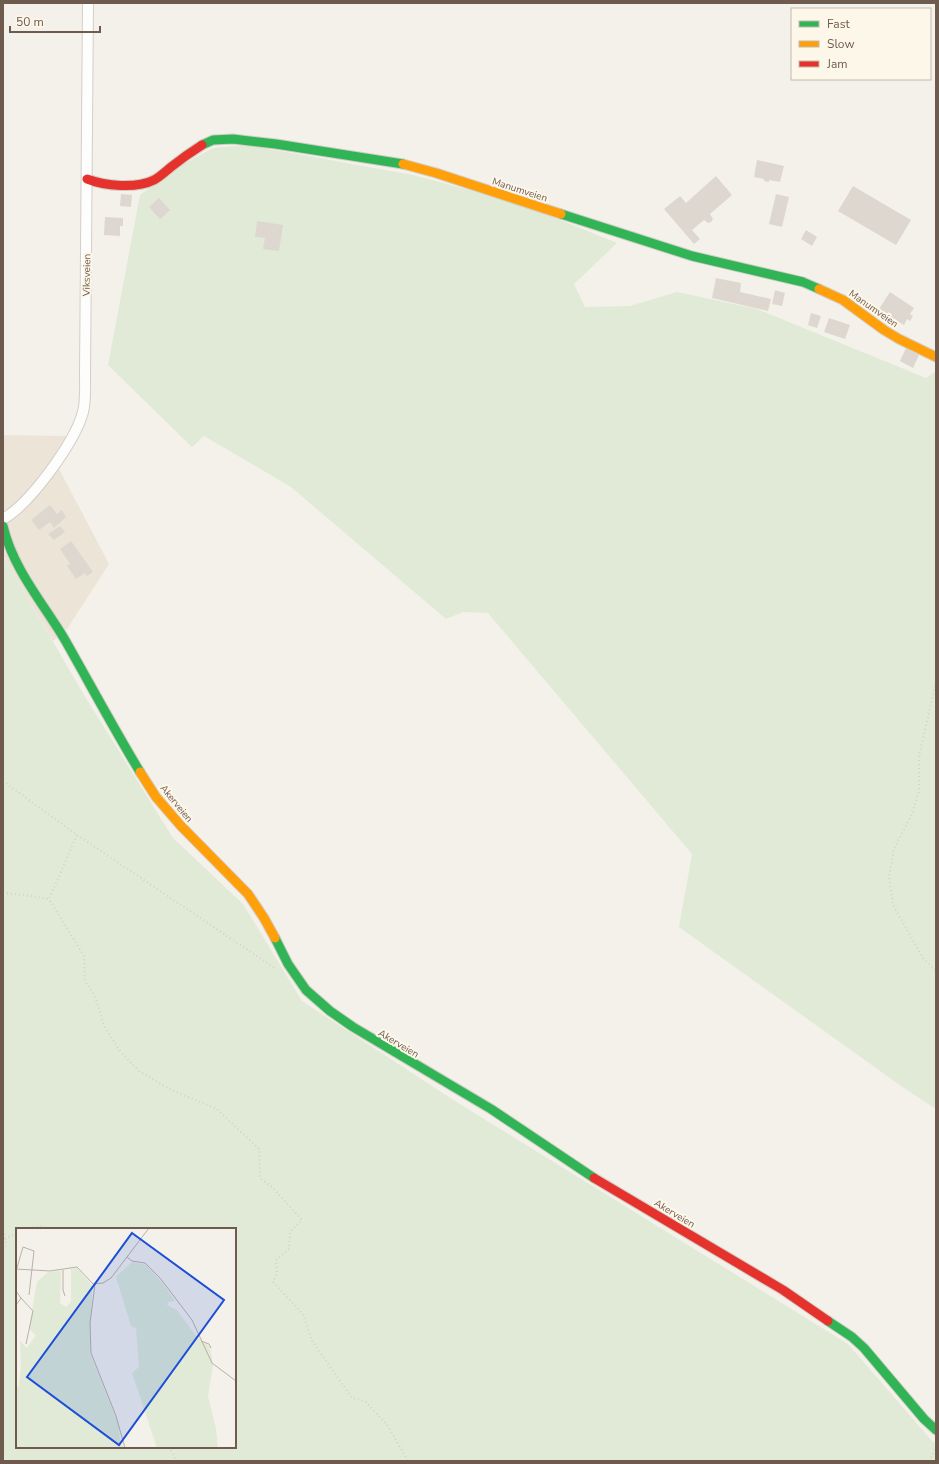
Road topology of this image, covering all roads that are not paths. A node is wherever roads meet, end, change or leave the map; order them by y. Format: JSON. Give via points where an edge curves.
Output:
{"nodes":[{"id":1,"x":88,"y":3,"type":"edge"},
{"id":2,"x":87,"y":179,"type":"junction"},
{"id":3,"x":936,"y":357,"type":"edge"},
{"id":4,"x":3,"y":519,"type":"edge"},
{"id":5,"x":3,"y":526,"type":"edge"},
{"id":6,"x":936,"y":1430,"type":"edge"}],
"edges":[{"from":1,"to":2,"type":"street","name":"Viksveien"},
{"from":2,"to":3,"type":"street","name":"Manumveien","via":[[128,186],[141,185],[155,180],[202,145],[213,140],[233,138],[408,165],[692,256],[803,282],[843,300],[884,330]]},
{"from":2,"to":4,"type":"street","name":"Viksveien","via":[[83,412],[67,448],[25,501]]},
{"from":5,"to":6,"type":"street","name":"Akerveien","via":[[7,543],[28,584],[64,639],[156,797],[248,894],[306,990],[353,1027],[491,1109],[598,1181],[783,1290],[852,1338],[864,1348]]}]}
